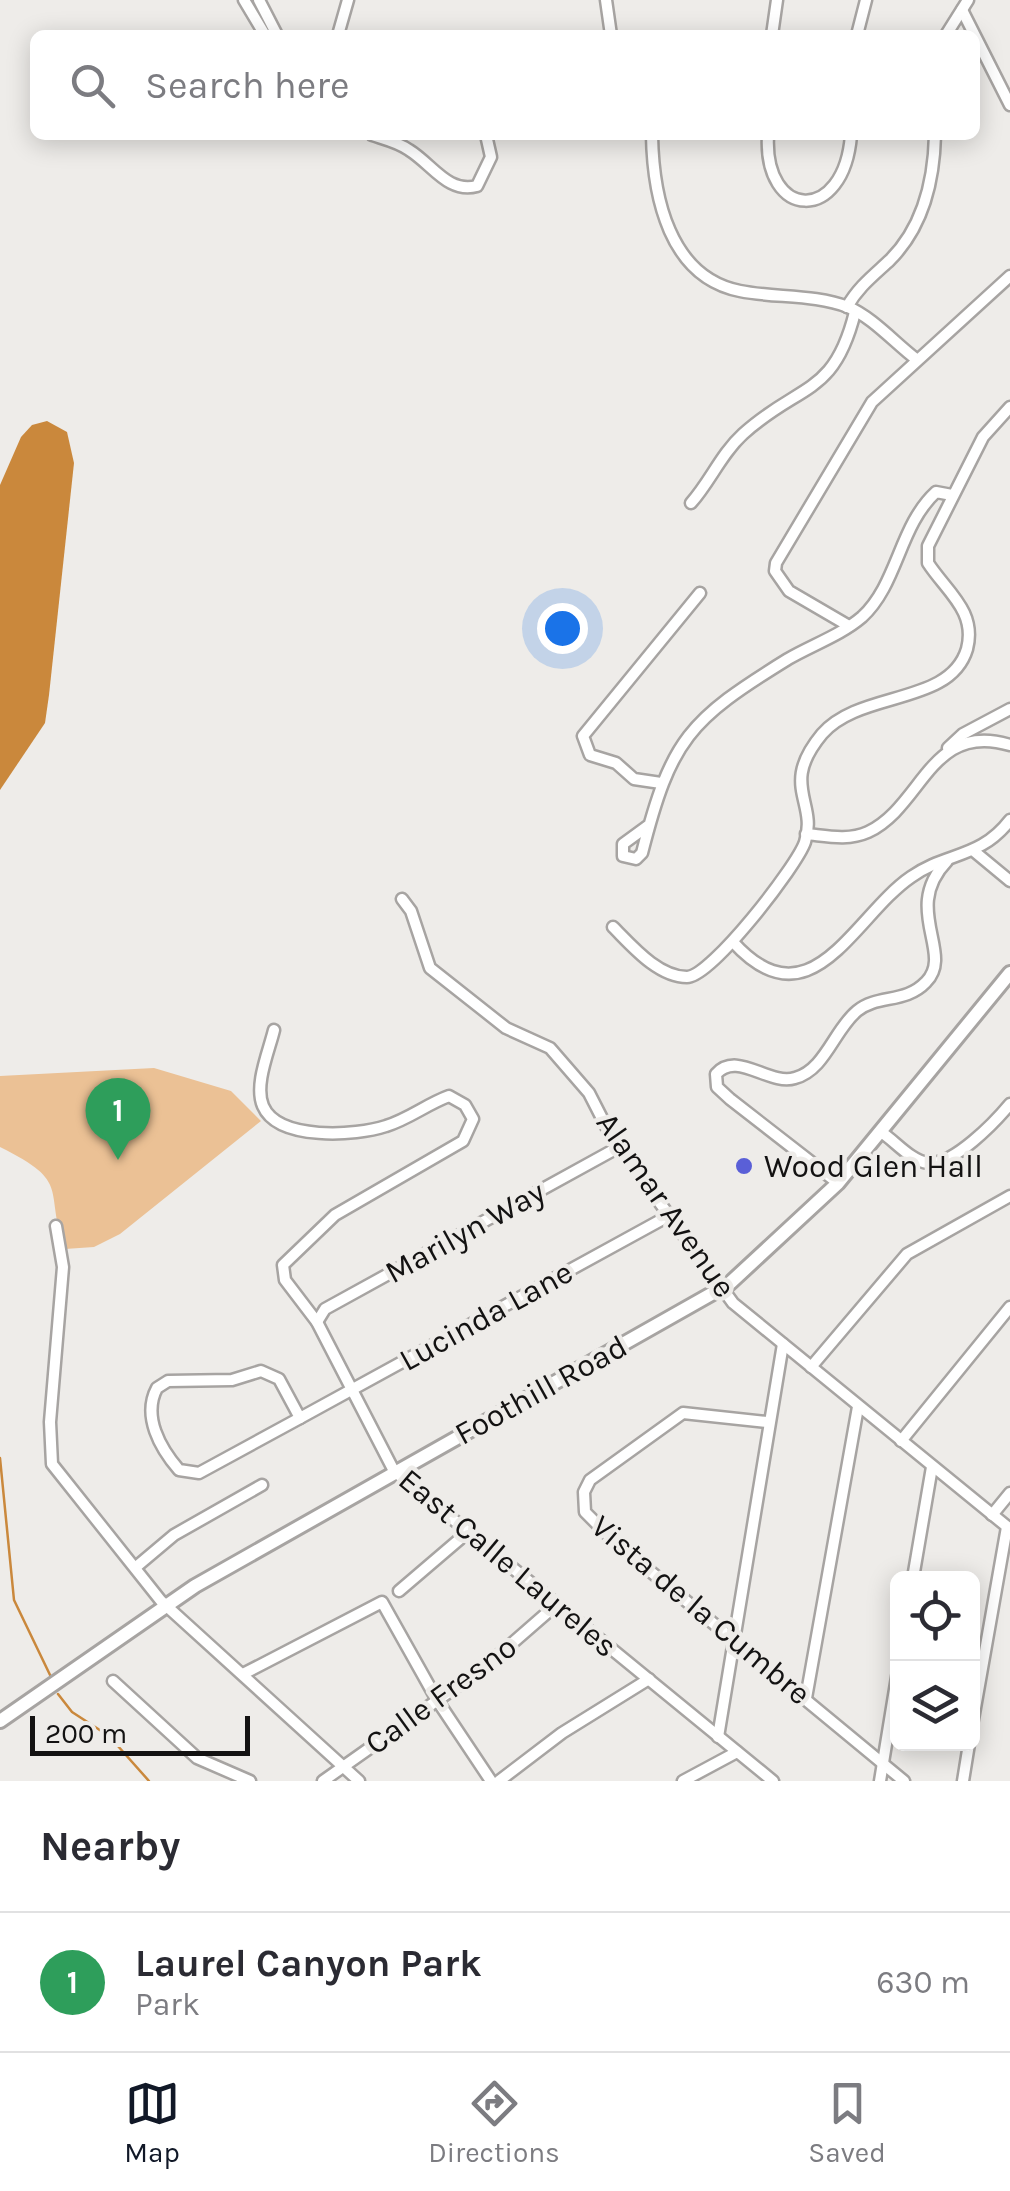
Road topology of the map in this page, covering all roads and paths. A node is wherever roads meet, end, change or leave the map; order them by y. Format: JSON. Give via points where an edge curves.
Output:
{"nodes":[{"id":1,"x":244,"y":0,"type":"edge"},
{"id":2,"x":259,"y":0,"type":"edge"},
{"id":3,"x":348,"y":0,"type":"edge"},
{"id":4,"x":606,"y":0,"type":"edge"},
{"id":5,"x":778,"y":0,"type":"edge"},
{"id":6,"x":866,"y":0,"type":"edge"},
{"id":7,"x":965,"y":5,"type":"edge"},
{"id":8,"x":262,"y":30,"type":"edge"},
{"id":9,"x":274,"y":30,"type":"edge"},
{"id":10,"x":339,"y":30,"type":"edge"},
{"id":11,"x":609,"y":30,"type":"edge"},
{"id":12,"x":773,"y":30,"type":"edge"},
{"id":13,"x":858,"y":30,"type":"edge"},
{"id":14,"x":949,"y":30,"type":"edge"},
{"id":15,"x":977,"y":30,"type":"edge"},
{"id":16,"x":980,"y":37,"type":"edge"},
{"id":17,"x":1010,"y":102,"type":"edge"},
{"id":18,"x":385,"y":140,"type":"edge"},
{"id":19,"x":486,"y":140,"type":"edge"},
{"id":20,"x":653,"y":140,"type":"edge"},
{"id":21,"x":768,"y":140,"type":"edge"},
{"id":22,"x":850,"y":140,"type":"edge"},
{"id":23,"x":935,"y":140,"type":"edge"},
{"id":24,"x":1010,"y":276,"type":"edge"},
{"id":25,"x":851,"y":309,"type":"junction"},
{"id":26,"x":916,"y":359,"type":"junction"},
{"id":27,"x":1010,"y":408,"type":"edge"},
{"id":28,"x":952,"y":495,"type":"junction"},
{"id":29,"x":691,"y":503,"type":"dead end"},
{"id":30,"x":700,"y":593,"type":"dead end"},
{"id":31,"x":849,"y":626,"type":"junction"},
{"id":32,"x":1010,"y":709,"type":"edge"},
{"id":33,"x":1010,"y":746,"type":"edge"},
{"id":34,"x":948,"y":748,"type":"junction"},
{"id":35,"x":661,"y":783,"type":"junction"},
{"id":36,"x":1010,"y":820,"type":"edge"},
{"id":37,"x":650,"y":825,"type":"dead end"},
{"id":38,"x":806,"y":834,"type":"junction"},
{"id":39,"x":975,"y":852,"type":"junction"},
{"id":40,"x":947,"y":861,"type":"junction"},
{"id":41,"x":1010,"y":881,"type":"edge"},
{"id":42,"x":402,"y":900,"type":"dead end"},
{"id":43,"x":613,"y":927,"type":"dead end"},
{"id":44,"x":732,"y":942,"type":"junction"},
{"id":45,"x":1010,"y":973,"type":"edge"},
{"id":46,"x":274,"y":1030,"type":"dead end"},
{"id":47,"x":1010,"y":1104,"type":"edge"},
{"id":48,"x":882,"y":1132,"type":"junction"},
{"id":49,"x":619,"y":1147,"type":"junction"},
{"id":50,"x":838,"y":1183,"type":"junction"},
{"id":51,"x":1010,"y":1196,"type":"edge"},
{"id":52,"x":672,"y":1214,"type":"junction"},
{"id":53,"x":56,"y":1226,"type":"dead end"},
{"id":54,"x":721,"y":1289,"type":"junction"},
{"id":55,"x":1010,"y":1307,"type":"edge"},
{"id":56,"x":317,"y":1322,"type":"junction"},
{"id":57,"x":1005,"y":1322,"type":"edge"},
{"id":58,"x":783,"y":1344,"type":"junction"},
{"id":59,"x":811,"y":1367,"type":"junction"},
{"id":60,"x":351,"y":1390,"type":"junction"},
{"id":61,"x":858,"y":1407,"type":"junction"},
{"id":62,"x":300,"y":1418,"type":"junction"},
{"id":63,"x":767,"y":1422,"type":"junction"},
{"id":64,"x":901,"y":1441,"type":"junction"},
{"id":65,"x":932,"y":1466,"type":"junction"},
{"id":66,"x":394,"y":1471,"type":"junction"},
{"id":67,"x":262,"y":1486,"type":"dead end"},
{"id":68,"x":1010,"y":1493,"type":"edge"},
{"id":69,"x":992,"y":1515,"type":"junction"},
{"id":70,"x":1008,"y":1528,"type":"edge"},
{"id":71,"x":468,"y":1532,"type":"junction"},
{"id":72,"x":136,"y":1567,"type":"junction"},
{"id":73,"x":913,"y":1571,"type":"edge"},
{"id":74,"x":398,"y":1591,"type":"dead end"},
{"id":75,"x":556,"y":1605,"type":"junction"},
{"id":76,"x":167,"y":1606,"type":"junction"},
{"id":77,"x":736,"y":1640,"type":"junction"},
{"id":78,"x":246,"y":1674,"type":"junction"},
{"id":79,"x":650,"y":1680,"type":"junction"},
{"id":80,"x":114,"y":1681,"type":"dead end"},
{"id":81,"x":980,"y":1681,"type":"edge"},
{"id":82,"x":806,"y":1698,"type":"junction"},
{"id":83,"x":437,"y":1700,"type":"junction"},
{"id":84,"x":890,"y":1718,"type":"edge"},
{"id":85,"x":0,"y":1722,"type":"edge"},
{"id":86,"x":718,"y":1737,"type":"junction"},
{"id":87,"x":968,"y":1751,"type":"edge"},
{"id":88,"x":737,"y":1752,"type":"junction"},
{"id":89,"x":882,"y":1764,"type":"junction"},
{"id":90,"x":342,"y":1766,"type":"junction"},
{"id":91,"x":250,"y":1781,"type":"edge"},
{"id":92,"x":322,"y":1781,"type":"edge"},
{"id":93,"x":360,"y":1781,"type":"edge"},
{"id":94,"x":495,"y":1781,"type":"edge"},
{"id":95,"x":683,"y":1781,"type":"edge"},
{"id":96,"x":773,"y":1781,"type":"edge"},
{"id":97,"x":880,"y":1781,"type":"edge"},
{"id":98,"x":904,"y":1781,"type":"edge"},
{"id":99,"x":963,"y":1781,"type":"edge"}],
"edges":[{"from":1,"to":8,"type":"street"},
{"from":2,"to":9,"type":"street"},
{"from":3,"to":10,"type":"street"},
{"from":4,"to":11,"type":"street"},
{"from":5,"to":12,"type":"street"},
{"from":6,"to":13,"type":"street"},
{"from":7,"to":14,"type":"street"},
{"from":7,"to":15,"type":"street"},
{"from":16,"to":17,"type":"street"},
{"from":18,"to":19,"type":"street","via":[[468,188],[488,170]]},
{"from":20,"to":25,"type":"street","via":[[662,215],[691,264],[735,290]]},
{"from":21,"to":22,"type":"street","via":[[767,165],[775,182],[808,200],[828,194],[844,176]]},
{"from":23,"to":25,"type":"street","via":[[930,188],[916,224],[864,283]]},
{"from":24,"to":26,"type":"street"},
{"from":25,"to":26,"type":"street"},
{"from":25,"to":29,"type":"street","via":[[846,349],[834,367],[742,435]]},
{"from":26,"to":31,"type":"street","via":[[872,402],[775,566],[790,591]]},
{"from":27,"to":28,"type":"street","via":[[983,437]]},
{"from":28,"to":31,"type":"street","via":[[936,492],[918,512],[878,596]]},
{"from":28,"to":38,"type":"street","via":[[927,559],[963,608],[964,656],[939,682],[862,705],[822,735],[800,781]]},
{"from":30,"to":35,"type":"street","via":[[583,736],[590,755],[634,778]]},
{"from":31,"to":35,"type":"street","via":[[711,711],[682,742]]},
{"from":32,"to":34,"type":"street"},
{"from":33,"to":34,"type":"street"},
{"from":34,"to":38,"type":"street","via":[[872,829],[840,838]]},
{"from":35,"to":37,"type":"street"},
{"from":36,"to":39,"type":"street"},
{"from":38,"to":44,"type":"street"},
{"from":39,"to":40,"type":"street"},
{"from":39,"to":41,"type":"street"},
{"from":40,"to":44,"type":"street","via":[[901,884],[840,950],[803,971],[767,970]]},
{"from":40,"to":50,"type":"street","via":[[927,889],[936,958],[926,982],[907,997],[860,1008],[820,1061],[797,1078],[774,1079],[737,1066],[716,1074],[717,1087],[730,1100]]},
{"from":42,"to":49,"type":"street","name":"Alamar Avenue","via":[[430,968],[506,1028],[550,1048],[589,1093]]},
{"from":43,"to":44,"type":"street","via":[[660,969],[688,977]]},
{"from":45,"to":48,"type":"main road","name":"Foothill Road"},
{"from":46,"to":56,"type":"street","name":"East Calle Laureles","via":[[260,1089],[264,1108],[278,1122],[323,1134],[383,1128],[449,1096],[473,1118],[463,1141],[335,1215],[283,1265],[286,1280]]},
{"from":47,"to":48,"type":"street","via":[[973,1141],[937,1162],[922,1162]]},
{"from":48,"to":50,"type":"main road","name":"Foothill Road"},
{"from":49,"to":52,"type":"street","name":"Alamar Avenue"},
{"from":49,"to":56,"type":"street","name":"Marilyn Way","via":[[325,1309]]},
{"from":50,"to":54,"type":"main road","name":"Foothill Road"},
{"from":51,"to":59,"type":"street","via":[[907,1254]]},
{"from":52,"to":54,"type":"street","name":"Alamar Avenue"},
{"from":52,"to":60,"type":"street","name":"Lucinda Lane"},
{"from":53,"to":72,"type":"street","via":[[63,1267],[50,1456]]},
{"from":54,"to":58,"type":"street","name":"Alamar Avenue"},
{"from":54,"to":66,"type":"main road","name":"Foothill Road"},
{"from":55,"to":57,"type":"street"},
{"from":56,"to":60,"type":"street","name":"East Calle Laureles"},
{"from":57,"to":64,"type":"street"},
{"from":58,"to":59,"type":"street","name":"Alamar Avenue"},
{"from":58,"to":63,"type":"street"},
{"from":59,"to":61,"type":"street","name":"Alamar Avenue"},
{"from":60,"to":62,"type":"street","name":"Lucinda Lane"},
{"from":60,"to":66,"type":"street","name":"East Calle Laureles"},
{"from":61,"to":64,"type":"street","name":"Alamar Avenue"},
{"from":61,"to":82,"type":"street"},
{"from":62,"to":62,"type":"street","name":"Lucinda Lane","via":[[190,1474],[161,1444],[152,1400],[168,1381],[266,1372],[279,1379]]},
{"from":63,"to":77,"type":"street"},
{"from":63,"to":77,"type":"street","name":"Vista de la Cumbre","via":[[679,1414],[595,1475],[583,1499],[593,1524]]},
{"from":64,"to":65,"type":"street","name":"Alamar Avenue"},
{"from":65,"to":69,"type":"street","name":"Alamar Avenue"},
{"from":65,"to":73,"type":"street"},
{"from":66,"to":71,"type":"street","name":"East Calle Laureles"},
{"from":66,"to":76,"type":"main road","name":"Foothill Road"},
{"from":67,"to":72,"type":"street","via":[[174,1535]]},
{"from":68,"to":69,"type":"street"},
{"from":69,"to":70,"type":"street","name":"Alamar Avenue"},
{"from":70,"to":81,"type":"street"},
{"from":71,"to":74,"type":"street"},
{"from":71,"to":75,"type":"street","name":"East Calle Laureles"},
{"from":72,"to":76,"type":"street"},
{"from":75,"to":79,"type":"street","name":"East Calle Laureles"},
{"from":75,"to":83,"type":"street","name":"Calle Fresno"},
{"from":76,"to":78,"type":"street"},
{"from":76,"to":85,"type":"main road","name":"Foothill Road"},
{"from":77,"to":82,"type":"street","name":"Vista de la Cumbre"},
{"from":77,"to":86,"type":"street"},
{"from":78,"to":83,"type":"street","via":[[376,1603],[389,1607]]},
{"from":78,"to":90,"type":"street"},
{"from":79,"to":86,"type":"street","name":"East Calle Laureles"},
{"from":79,"to":94,"type":"street"},
{"from":80,"to":91,"type":"street","via":[[197,1758]]},
{"from":82,"to":89,"type":"street","name":"Vista de la Cumbre"},
{"from":83,"to":90,"type":"street","name":"Calle Fresno"},
{"from":83,"to":94,"type":"street"},
{"from":84,"to":89,"type":"street"},
{"from":86,"to":88,"type":"street","name":"East Calle Laureles"},
{"from":87,"to":99,"type":"street"},
{"from":88,"to":95,"type":"street"},
{"from":88,"to":96,"type":"street","name":"East Calle Laureles"},
{"from":89,"to":97,"type":"street"},
{"from":89,"to":98,"type":"street","name":"Vista de la Cumbre"},
{"from":90,"to":92,"type":"street","name":"Calle Fresno"},
{"from":90,"to":93,"type":"street"}]}
